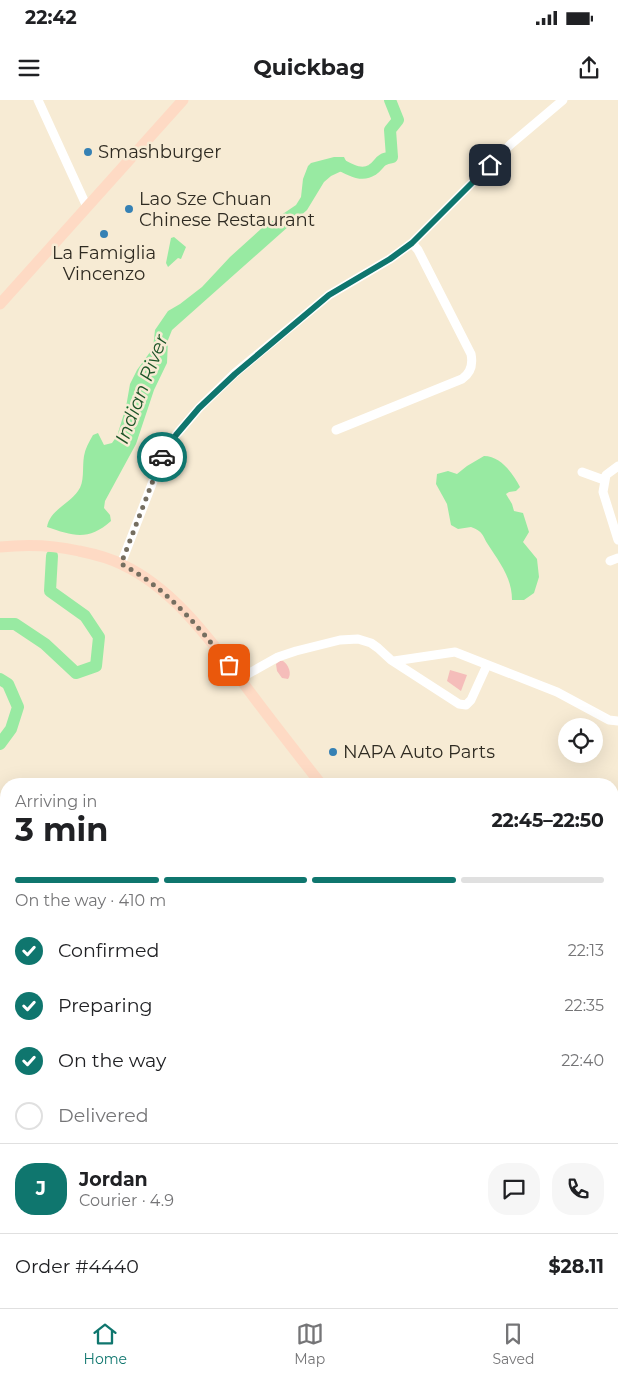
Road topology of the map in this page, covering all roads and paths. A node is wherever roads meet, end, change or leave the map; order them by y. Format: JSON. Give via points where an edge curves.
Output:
{"nodes":[{"id":1,"x":38,"y":100,"type":"edge"},
{"id":2,"x":183,"y":100,"type":"edge"},
{"id":3,"x":563,"y":100,"type":"edge"},
{"id":4,"x":86,"y":207,"type":"junction"},
{"id":5,"x":412,"y":243,"type":"junction"},
{"id":6,"x":0,"y":304,"type":"edge"},
{"id":7,"x":336,"y":430,"type":"dead end"},
{"id":8,"x":618,"y":466,"type":"edge"},
{"id":9,"x":582,"y":472,"type":"dead end"},
{"id":10,"x":604,"y":480,"type":"junction"},
{"id":11,"x":618,"y":540,"type":"edge"},
{"id":12,"x":0,"y":547,"type":"edge"},
{"id":13,"x":121,"y":564,"type":"junction"},
{"id":14,"x":394,"y":661,"type":"junction"},
{"id":15,"x":487,"y":665,"type":"junction"},
{"id":16,"x":239,"y":679,"type":"junction"},
{"id":17,"x":618,"y":721,"type":"edge"},
{"id":18,"x":316,"y":778,"type":"edge"}],
"edges":[{"from":1,"to":4,"type":"street"},
{"from":2,"to":4,"type":"main road"},
{"from":3,"to":5,"type":"street","via":[[511,144]]},
{"from":4,"to":6,"type":"main road"},
{"from":5,"to":7,"type":"street","via":[[471,354],[471,369],[462,378]]},
{"from":5,"to":13,"type":"street","via":[[329,295],[199,408],[162,458]]},
{"from":8,"to":10,"type":"street"},
{"from":9,"to":10,"type":"street"},
{"from":10,"to":11,"type":"street","via":[[604,498]]},
{"from":12,"to":13,"type":"main road","via":[[55,546]]},
{"from":13,"to":16,"type":"main road","via":[[150,581],[180,607]]},
{"from":14,"to":15,"type":"street","via":[[455,652]]},
{"from":14,"to":15,"type":"street","via":[[462,705],[472,700]]},
{"from":14,"to":16,"type":"street","via":[[371,643],[345,640],[283,655]]},
{"from":15,"to":17,"type":"street","via":[[557,692],[609,720]]},
{"from":16,"to":18,"type":"main road"}]}
